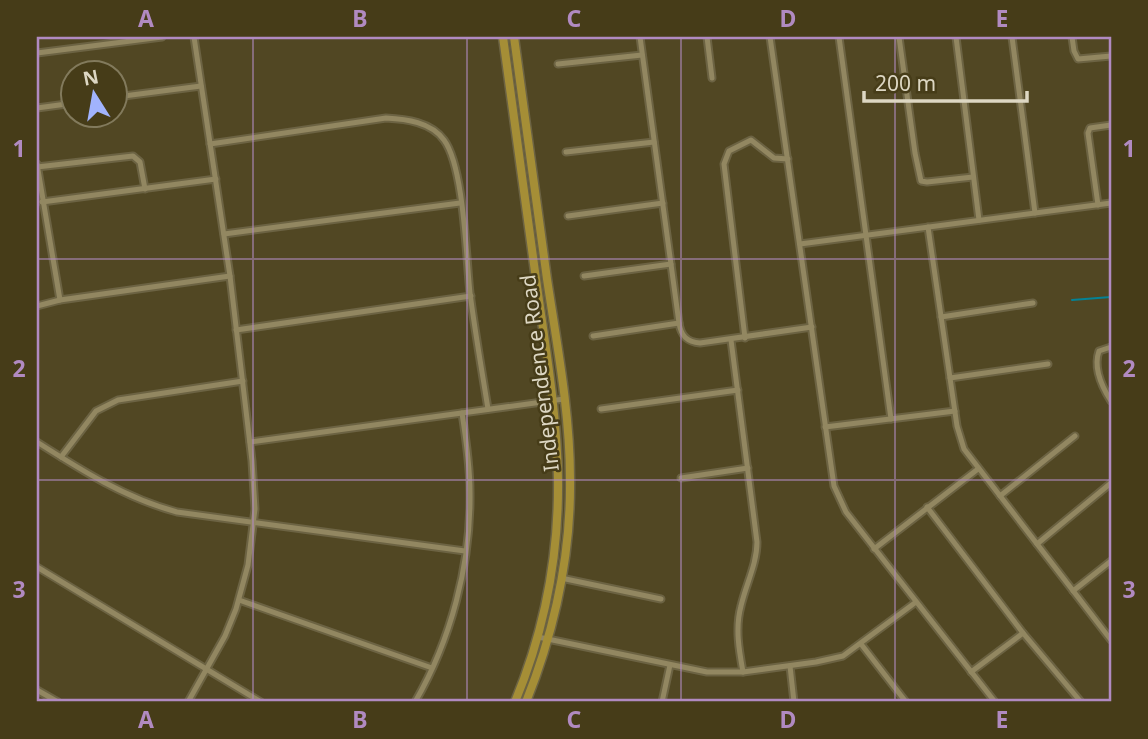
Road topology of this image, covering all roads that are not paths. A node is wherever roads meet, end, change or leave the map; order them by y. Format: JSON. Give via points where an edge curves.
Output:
{"nodes":[{"id":1,"x":162,"y":37,"type":"edge"},
{"id":2,"x":194,"y":37,"type":"edge"},
{"id":3,"x":503,"y":37,"type":"edge"},
{"id":4,"x":514,"y":37,"type":"edge"},
{"id":5,"x":640,"y":37,"type":"edge"},
{"id":6,"x":706,"y":37,"type":"edge"},
{"id":7,"x":770,"y":37,"type":"edge"},
{"id":8,"x":839,"y":37,"type":"edge"},
{"id":9,"x":899,"y":37,"type":"edge"},
{"id":10,"x":956,"y":37,"type":"edge"},
{"id":11,"x":1012,"y":37,"type":"edge"},
{"id":12,"x":1072,"y":37,"type":"edge"},
{"id":13,"x":37,"y":53,"type":"edge"},
{"id":14,"x":642,"y":55,"type":"junction"},
{"id":15,"x":1111,"y":57,"type":"edge"},
{"id":16,"x":558,"y":64,"type":"dead end"},
{"id":17,"x":712,"y":79,"type":"dead end"},
{"id":18,"x":201,"y":86,"type":"junction"},
{"id":19,"x":130,"y":95,"type":"edge"},
{"id":20,"x":60,"y":105,"type":"edge"},
{"id":21,"x":37,"y":108,"type":"edge"},
{"id":22,"x":1111,"y":125,"type":"edge"},
{"id":23,"x":654,"y":142,"type":"junction"},
{"id":24,"x":210,"y":144,"type":"junction"},
{"id":25,"x":566,"y":152,"type":"dead end"},
{"id":26,"x":788,"y":159,"type":"junction"},
{"id":27,"x":37,"y":166,"type":"edge"},
{"id":28,"x":973,"y":177,"type":"junction"},
{"id":29,"x":216,"y":179,"type":"junction"},
{"id":30,"x":145,"y":189,"type":"junction"},
{"id":31,"x":42,"y":202,"type":"junction"},
{"id":32,"x":460,"y":203,"type":"junction"},
{"id":33,"x":663,"y":203,"type":"junction"},
{"id":34,"x":1111,"y":203,"type":"edge"},
{"id":35,"x":1098,"y":205,"type":"junction"},
{"id":36,"x":1035,"y":213,"type":"junction"},
{"id":37,"x":568,"y":216,"type":"dead end"},
{"id":38,"x":979,"y":220,"type":"junction"},
{"id":39,"x":928,"y":227,"type":"junction"},
{"id":40,"x":224,"y":234,"type":"junction"},
{"id":41,"x":865,"y":236,"type":"junction"},
{"id":42,"x":800,"y":244,"type":"junction"},
{"id":43,"x":671,"y":264,"type":"junction"},
{"id":44,"x":230,"y":276,"type":"junction"},
{"id":45,"x":584,"y":276,"type":"dead end"},
{"id":46,"x":471,"y":296,"type":"junction"},
{"id":47,"x":60,"y":300,"type":"junction"},
{"id":48,"x":1033,"y":303,"type":"dead end"},
{"id":49,"x":37,"y":306,"type":"edge"},
{"id":50,"x":942,"y":317,"type":"junction"},
{"id":51,"x":679,"y":323,"type":"junction"},
{"id":52,"x":812,"y":327,"type":"junction"},
{"id":53,"x":236,"y":330,"type":"junction"},
{"id":54,"x":593,"y":336,"type":"dead end"},
{"id":55,"x":745,"y":338,"type":"junction"},
{"id":56,"x":731,"y":340,"type":"junction"},
{"id":57,"x":1111,"y":347,"type":"edge"},
{"id":58,"x":1048,"y":364,"type":"dead end"},
{"id":59,"x":950,"y":378,"type":"junction"},
{"id":60,"x":243,"y":381,"type":"junction"},
{"id":61,"x":738,"y":390,"type":"junction"},
{"id":62,"x":564,"y":399,"type":"junction"},
{"id":63,"x":552,"y":401,"type":"junction"},
{"id":64,"x":1111,"y":401,"type":"edge"},
{"id":65,"x":601,"y":409,"type":"dead end"},
{"id":66,"x":488,"y":410,"type":"junction"},
{"id":67,"x":955,"y":411,"type":"junction"},
{"id":68,"x":462,"y":413,"type":"junction"},
{"id":69,"x":891,"y":419,"type":"junction"},
{"id":70,"x":825,"y":427,"type":"junction"},
{"id":71,"x":1076,"y":436,"type":"dead end"},
{"id":72,"x":37,"y":442,"type":"edge"},
{"id":73,"x":250,"y":442,"type":"junction"},
{"id":74,"x":61,"y":457,"type":"junction"},
{"id":75,"x":748,"y":468,"type":"junction"},
{"id":76,"x":978,"y":469,"type":"junction"},
{"id":77,"x":681,"y":478,"type":"dead end"},
{"id":78,"x":1111,"y":483,"type":"edge"},
{"id":79,"x":1000,"y":496,"type":"junction"},
{"id":80,"x":927,"y":507,"type":"junction"},
{"id":81,"x":254,"y":522,"type":"junction"},
{"id":82,"x":1037,"y":544,"type":"junction"},
{"id":83,"x":874,"y":550,"type":"junction"},
{"id":84,"x":465,"y":551,"type":"junction"},
{"id":85,"x":1111,"y":561,"type":"edge"},
{"id":86,"x":37,"y":567,"type":"edge"},
{"id":87,"x":561,"y":578,"type":"junction"},
{"id":88,"x":1073,"y":591,"type":"junction"},
{"id":89,"x":661,"y":599,"type":"dead end"},
{"id":90,"x":239,"y":600,"type":"junction"},
{"id":91,"x":916,"y":602,"type":"junction"},
{"id":92,"x":1023,"y":633,"type":"junction"},
{"id":93,"x":538,"y":637,"type":"junction"},
{"id":94,"x":548,"y":639,"type":"junction"},
{"id":95,"x":1111,"y":640,"type":"edge"},
{"id":96,"x":861,"y":644,"type":"junction"},
{"id":97,"x":670,"y":665,"type":"junction"},
{"id":98,"x":790,"y":666,"type":"junction"},
{"id":99,"x":432,"y":668,"type":"junction"},
{"id":100,"x":207,"y":670,"type":"junction"},
{"id":101,"x":743,"y":672,"type":"junction"},
{"id":102,"x":971,"y":673,"type":"junction"},
{"id":103,"x":37,"y":690,"type":"edge"},
{"id":104,"x":58,"y":702,"type":"edge"},
{"id":105,"x":188,"y":702,"type":"edge"},
{"id":106,"x":261,"y":702,"type":"edge"},
{"id":107,"x":415,"y":702,"type":"edge"},
{"id":108,"x":515,"y":702,"type":"edge"},
{"id":109,"x":526,"y":702,"type":"edge"},
{"id":110,"x":663,"y":702,"type":"edge"},
{"id":111,"x":794,"y":702,"type":"edge"},
{"id":112,"x":906,"y":702,"type":"edge"},
{"id":113,"x":995,"y":702,"type":"edge"},
{"id":114,"x":1081,"y":702,"type":"edge"}],
"edges":[{"from":1,"to":13,"type":"street"},
{"from":2,"to":18,"type":"street"},
{"from":3,"to":63,"type":"main road","name":"Independence Road"},
{"from":4,"to":62,"type":"main road","name":"Independence Road"},
{"from":5,"to":14,"type":"street"},
{"from":6,"to":17,"type":"street"},
{"from":7,"to":26,"type":"street"},
{"from":8,"to":41,"type":"street"},
{"from":9,"to":28,"type":"street","via":[[921,181]]},
{"from":10,"to":28,"type":"street"},
{"from":11,"to":36,"type":"street"},
{"from":12,"to":15,"type":"street","via":[[1079,59]]},
{"from":14,"to":16,"type":"street"},
{"from":14,"to":23,"type":"street"},
{"from":18,"to":19,"type":"street"},
{"from":18,"to":24,"type":"street"},
{"from":20,"to":21,"type":"street"},
{"from":22,"to":35,"type":"street","via":[[1090,128],[1088,133]]},
{"from":23,"to":25,"type":"street"},
{"from":23,"to":33,"type":"street"},
{"from":24,"to":29,"type":"street"},
{"from":24,"to":32,"type":"street","via":[[386,118],[406,120],[425,125],[446,142]]},
{"from":26,"to":42,"type":"street"},
{"from":26,"to":55,"type":"street","via":[[774,158],[751,140],[729,151],[724,164]]},
{"from":27,"to":30,"type":"street","via":[[134,156],[140,162]]},
{"from":27,"to":31,"type":"street"},
{"from":28,"to":38,"type":"street"},
{"from":29,"to":30,"type":"street"},
{"from":29,"to":40,"type":"street"},
{"from":30,"to":31,"type":"street"},
{"from":31,"to":47,"type":"street"},
{"from":32,"to":40,"type":"street"},
{"from":32,"to":46,"type":"street"},
{"from":33,"to":37,"type":"street"},
{"from":33,"to":43,"type":"street"},
{"from":34,"to":35,"type":"street"},
{"from":35,"to":36,"type":"street"},
{"from":36,"to":38,"type":"street"},
{"from":38,"to":39,"type":"street"},
{"from":39,"to":41,"type":"street"},
{"from":39,"to":50,"type":"street"},
{"from":40,"to":44,"type":"street"},
{"from":41,"to":42,"type":"street"},
{"from":41,"to":69,"type":"street"},
{"from":42,"to":52,"type":"street"},
{"from":43,"to":45,"type":"street"},
{"from":43,"to":51,"type":"street"},
{"from":44,"to":47,"type":"street"},
{"from":44,"to":53,"type":"street"},
{"from":46,"to":53,"type":"street"},
{"from":46,"to":66,"type":"street"},
{"from":47,"to":49,"type":"street"},
{"from":48,"to":50,"type":"street"},
{"from":50,"to":59,"type":"street"},
{"from":51,"to":54,"type":"street"},
{"from":51,"to":56,"type":"street","via":[[683,336],[693,342]]},
{"from":52,"to":55,"type":"street"},
{"from":52,"to":70,"type":"street"},
{"from":53,"to":60,"type":"street"},
{"from":55,"to":56,"type":"street"},
{"from":56,"to":61,"type":"street"},
{"from":57,"to":64,"type":"street","via":[[1097,356],[1101,383]]},
{"from":58,"to":59,"type":"street"},
{"from":59,"to":67,"type":"street"},
{"from":60,"to":73,"type":"street"},
{"from":60,"to":74,"type":"street","via":[[118,400],[96,411]]},
{"from":61,"to":65,"type":"street"},
{"from":61,"to":75,"type":"street"},
{"from":62,"to":63,"type":"street"},
{"from":62,"to":87,"type":"main road","name":"Independence Road","via":[[570,478]]},
{"from":63,"to":66,"type":"street"},
{"from":63,"to":93,"type":"main road","name":"Independence Road","via":[[558,510]]},
{"from":66,"to":68,"type":"street"},
{"from":67,"to":69,"type":"street"},
{"from":67,"to":76,"type":"street","via":[[959,437]]},
{"from":68,"to":73,"type":"street"},
{"from":68,"to":84,"type":"street","via":[[470,489]]},
{"from":69,"to":70,"type":"street"},
{"from":70,"to":83,"type":"street","via":[[838,499]]},
{"from":71,"to":79,"type":"street"},
{"from":72,"to":74,"type":"street"},
{"from":73,"to":81,"type":"street"},
{"from":74,"to":81,"type":"street","via":[[152,505]]},
{"from":75,"to":77,"type":"street"},
{"from":75,"to":101,"type":"street","via":[[757,546],[738,622]]},
{"from":76,"to":79,"type":"street"},
{"from":76,"to":80,"type":"street"},
{"from":78,"to":82,"type":"street"},
{"from":79,"to":82,"type":"street"},
{"from":80,"to":83,"type":"street"},
{"from":80,"to":92,"type":"street"},
{"from":81,"to":84,"type":"street"},
{"from":81,"to":90,"type":"street"},
{"from":82,"to":88,"type":"street"},
{"from":83,"to":91,"type":"street"},
{"from":84,"to":99,"type":"street","via":[[458,590]]},
{"from":85,"to":88,"type":"street"},
{"from":86,"to":100,"type":"street"},
{"from":87,"to":89,"type":"street"},
{"from":87,"to":94,"type":"main road","name":"Independence Road"},
{"from":88,"to":95,"type":"street"},
{"from":90,"to":99,"type":"street"},
{"from":90,"to":100,"type":"street"},
{"from":91,"to":96,"type":"street"},
{"from":91,"to":102,"type":"street"},
{"from":92,"to":102,"type":"street"},
{"from":92,"to":114,"type":"street"},
{"from":93,"to":94,"type":"street"},
{"from":93,"to":108,"type":"main road","name":"Independence Road"},
{"from":94,"to":97,"type":"street"},
{"from":94,"to":109,"type":"main road","name":"Independence Road"},
{"from":96,"to":98,"type":"street","via":[[833,659]]},
{"from":96,"to":112,"type":"street"},
{"from":97,"to":101,"type":"street","via":[[707,673]]},
{"from":97,"to":110,"type":"street"},
{"from":98,"to":101,"type":"street"},
{"from":98,"to":111,"type":"street"},
{"from":99,"to":107,"type":"street"},
{"from":100,"to":105,"type":"street"},
{"from":100,"to":106,"type":"street"},
{"from":102,"to":113,"type":"street"},
{"from":103,"to":104,"type":"street"}]}
